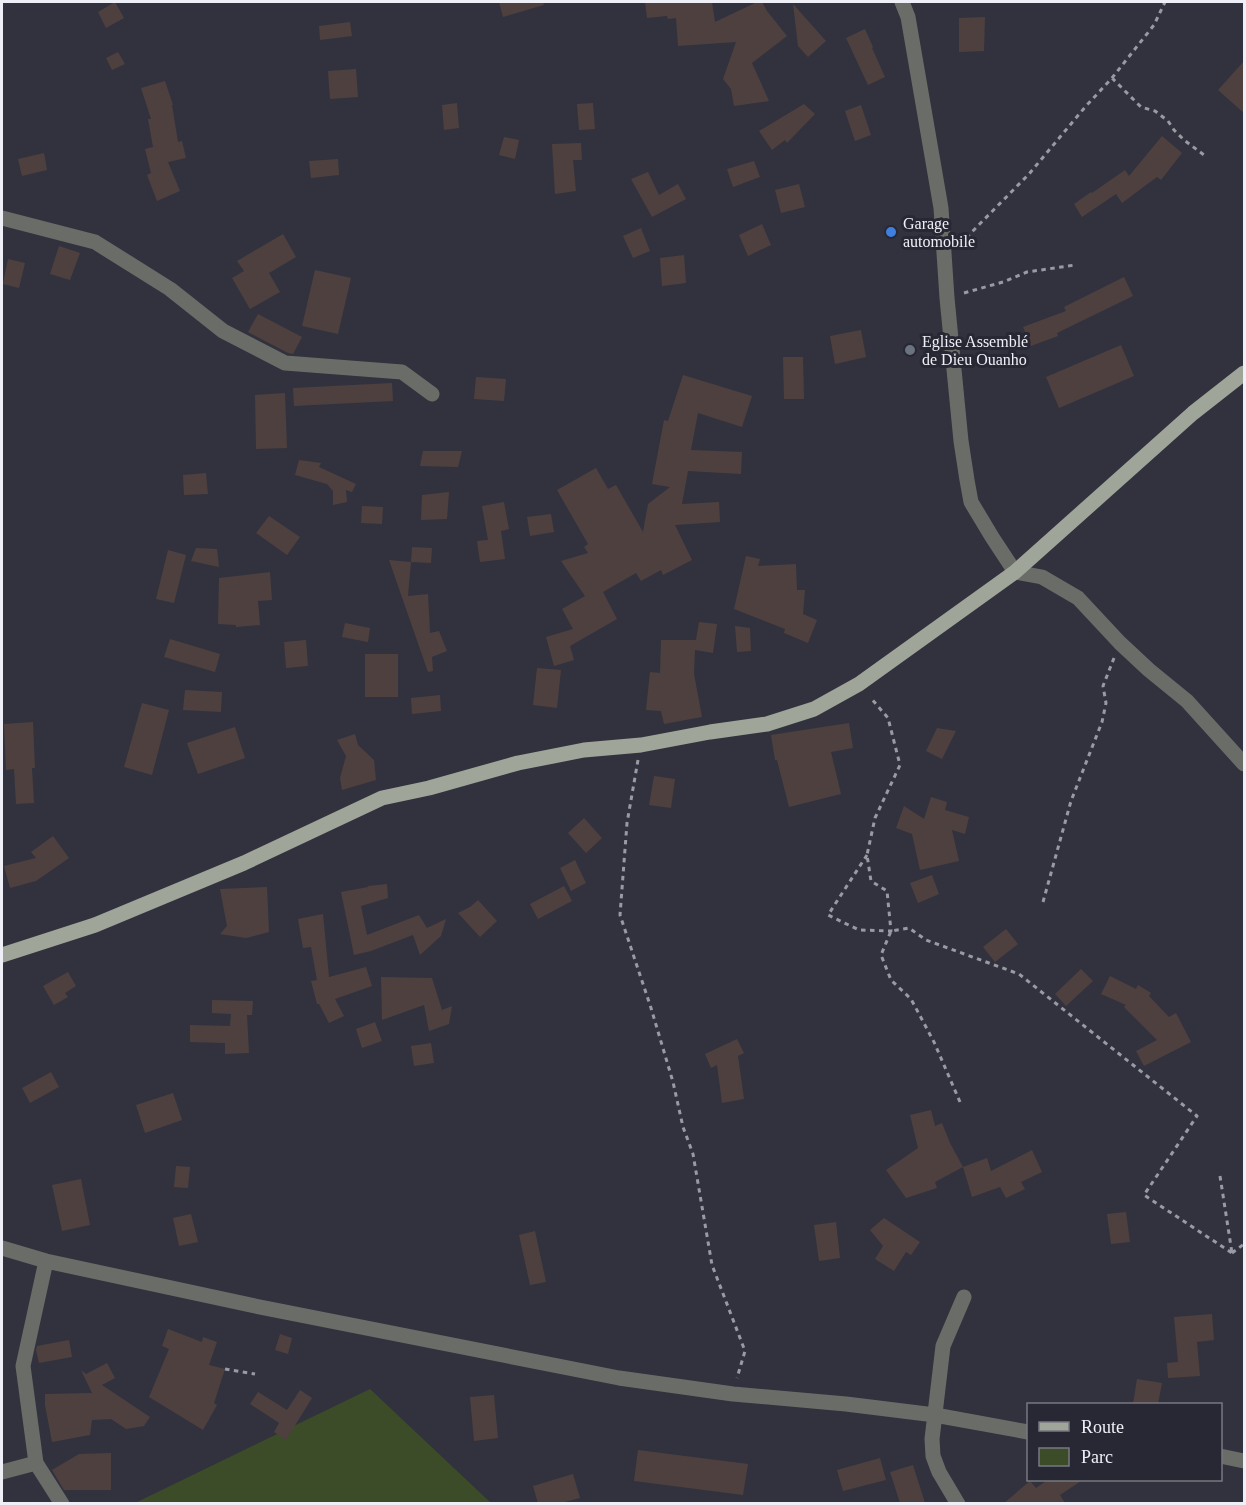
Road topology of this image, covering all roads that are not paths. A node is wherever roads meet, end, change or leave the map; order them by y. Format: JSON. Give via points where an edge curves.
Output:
{"nodes":[{"id":1,"x":902,"y":2,"type":"edge"},
{"id":2,"x":2,"y":218,"type":"edge"},
{"id":3,"x":1245,"y":373,"type":"edge"},
{"id":4,"x":432,"y":394,"type":"dead end"},
{"id":5,"x":1015,"y":572,"type":"junction"},
{"id":6,"x":1245,"y":764,"type":"edge"},
{"id":7,"x":2,"y":955,"type":"edge"},
{"id":8,"x":2,"y":1248,"type":"edge"},
{"id":9,"x":46,"y":1260,"type":"junction"},
{"id":10,"x":964,"y":1297,"type":"dead end"},
{"id":11,"x":935,"y":1416,"type":"junction"},
{"id":12,"x":1027,"y":1432,"type":"edge"},
{"id":13,"x":1222,"y":1456,"type":"edge"},
{"id":14,"x":1245,"y":1461,"type":"edge"},
{"id":15,"x":36,"y":1463,"type":"junction"},
{"id":16,"x":2,"y":1472,"type":"edge"},
{"id":17,"x":62,"y":1503,"type":"edge"},
{"id":18,"x":958,"y":1503,"type":"edge"}],
"edges":[{"from":1,"to":5,"type":"street","via":[[908,17],[941,208],[961,441],[971,502]]},
{"from":2,"to":4,"type":"street","via":[[95,242],[170,288],[223,331],[285,363],[402,372]]},
{"from":3,"to":5,"type":"main road","via":[[1193,413]]},
{"from":5,"to":6,"type":"street","via":[[1042,577],[1078,598],[1120,643],[1187,701]]},
{"from":5,"to":7,"type":"main road","via":[[859,684],[814,709],[767,724],[518,763],[382,798],[244,863],[95,925]]},
{"from":8,"to":9,"type":"street"},
{"from":9,"to":11,"type":"street","via":[[619,1378]]},
{"from":9,"to":15,"type":"street","via":[[23,1366]]},
{"from":10,"to":11,"type":"street","via":[[943,1346]]},
{"from":11,"to":12,"type":"street"},
{"from":11,"to":18,"type":"street","via":[[933,1456]]},
{"from":13,"to":14,"type":"street"},
{"from":15,"to":16,"type":"street"},
{"from":15,"to":17,"type":"street"}]}
